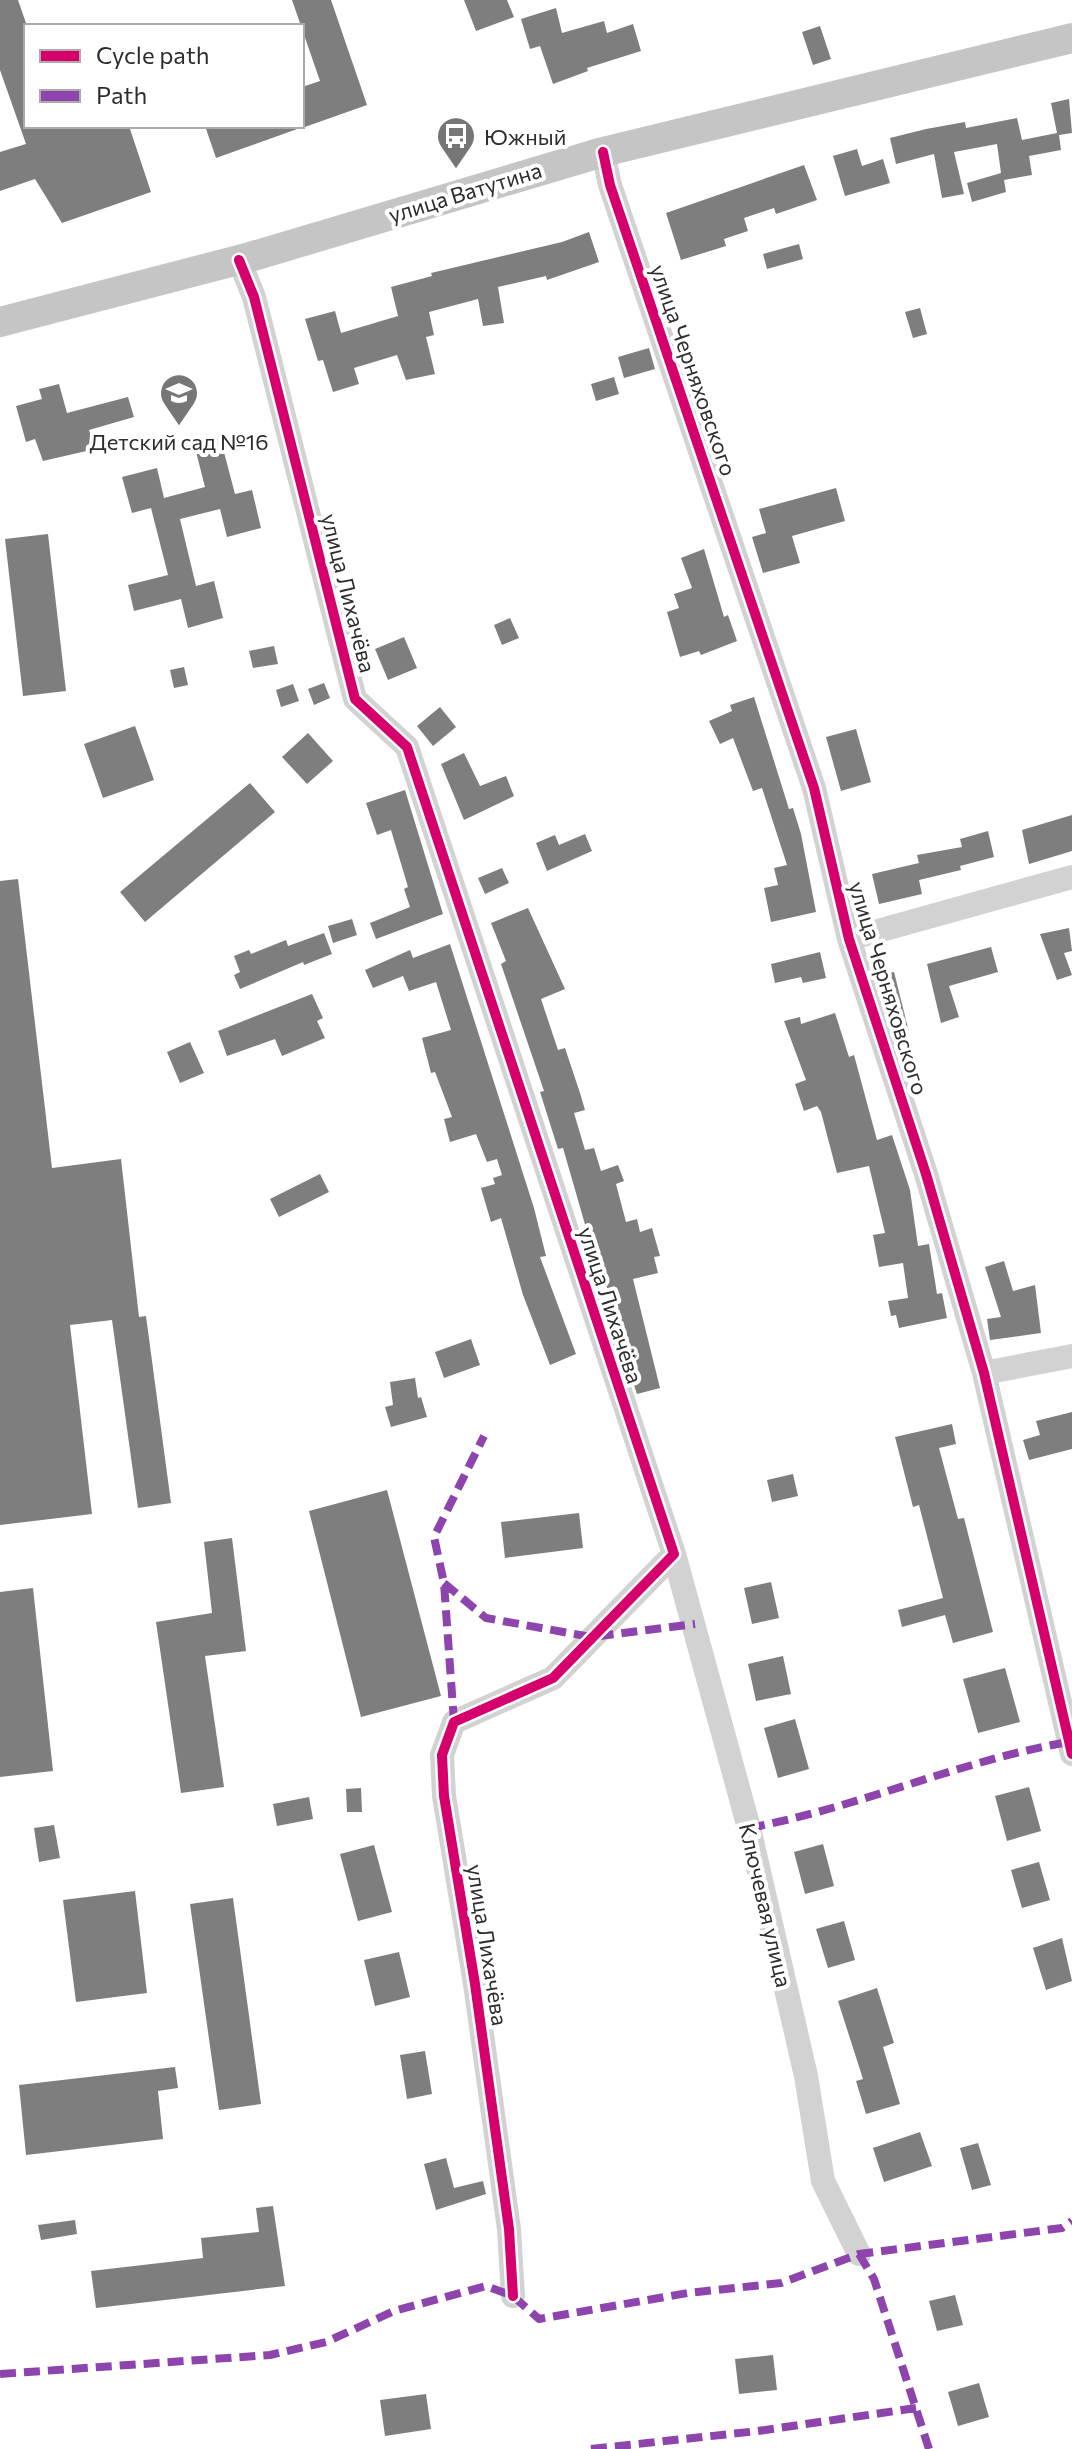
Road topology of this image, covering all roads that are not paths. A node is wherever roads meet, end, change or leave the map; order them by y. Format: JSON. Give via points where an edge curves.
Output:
{"nodes":[{"id":1,"x":1072,"y":38,"type":"edge"},
{"id":2,"x":603,"y":152,"type":"junction"},
{"id":3,"x":239,"y":260,"type":"junction"},
{"id":4,"x":0,"y":322,"type":"edge"},
{"id":5,"x":1072,"y":877,"type":"edge"},
{"id":6,"x":849,"y":939,"type":"junction"},
{"id":7,"x":1072,"y":1356,"type":"edge"},
{"id":8,"x":984,"y":1373,"type":"junction"},
{"id":9,"x":674,"y":1554,"type":"junction"},
{"id":10,"x":1071,"y":1745,"type":"edge"},
{"id":11,"x":859,"y":2254,"type":"dead end"},
{"id":12,"x":513,"y":2296,"type":"dead end"}],
"edges":[{"from":1,"to":2,"type":"main road","name":"улица Ватутина"},
{"from":2,"to":3,"type":"main road","name":"улица Ватутина"},
{"from":2,"to":6,"type":"street","name":"улица Черняховского","via":[[814,788]]},
{"from":3,"to":4,"type":"main road","name":"улица Ватутина"},
{"from":3,"to":9,"type":"street","name":"улица Лихачёва","via":[[254,297],[355,699],[407,747]]},
{"from":5,"to":6,"type":"street"},
{"from":6,"to":8,"type":"street","name":"улица Черняховского"},
{"from":7,"to":8,"type":"street"},
{"from":8,"to":10,"type":"street","name":"улица Черняховского"},
{"from":9,"to":11,"type":"street","name":"Ключевая улица","via":[[749,1828],[806,2076],[823,2181]]},
{"from":9,"to":12,"type":"street","name":"улица Лихачёва","via":[[553,1678],[454,1722],[442,1755],[509,2229]]}]}
